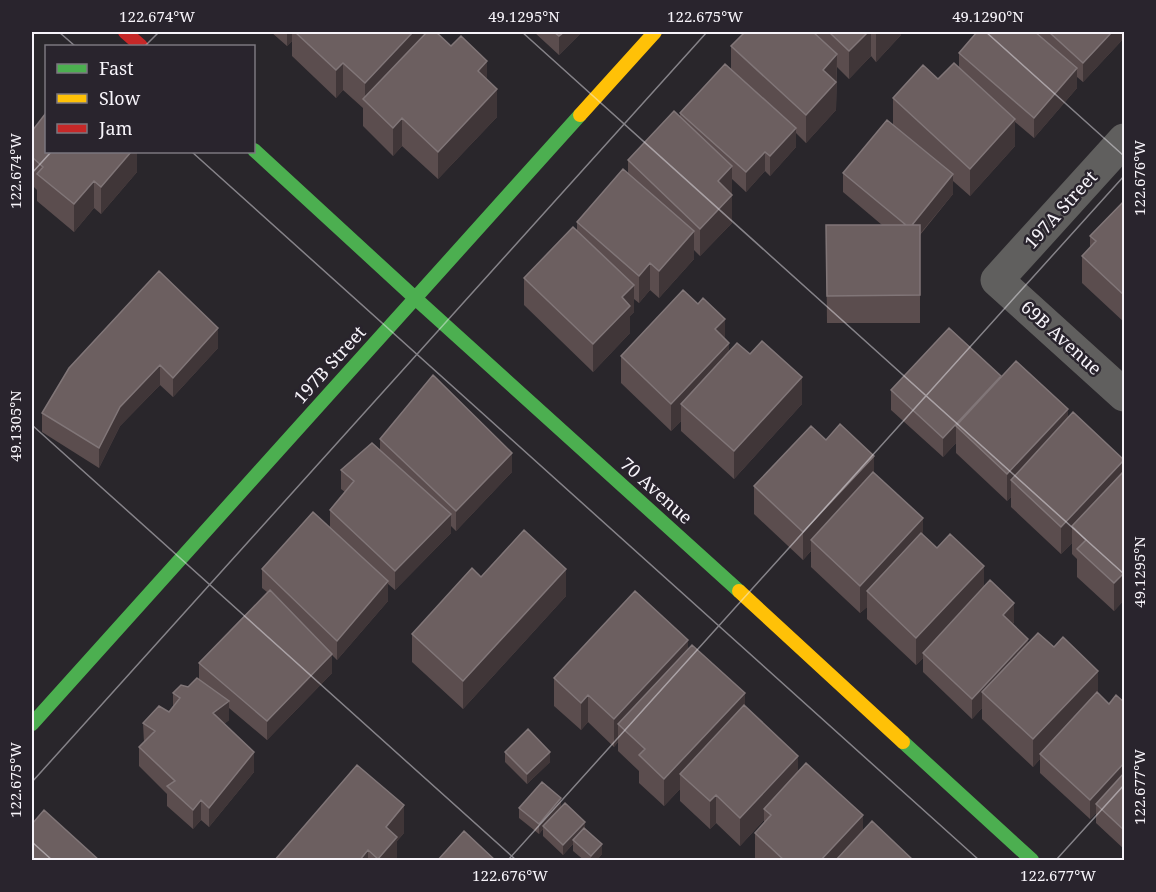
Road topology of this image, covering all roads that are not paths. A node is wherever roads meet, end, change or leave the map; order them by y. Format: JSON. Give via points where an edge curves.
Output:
{"nodes":[{"id":1,"x":125,"y":32,"type":"edge"},
{"id":2,"x":655,"y":32,"type":"edge"},
{"id":3,"x":140,"y":45,"type":"edge"},
{"id":4,"x":1125,"y":140,"type":"edge"},
{"id":5,"x":255,"y":151,"type":"edge"},
{"id":6,"x":998,"y":280,"type":"joint"},
{"id":7,"x":415,"y":298,"type":"junction"},
{"id":8,"x":1125,"y":395,"type":"edge"},
{"id":9,"x":32,"y":724,"type":"edge"},
{"id":10,"x":1032,"y":861,"type":"edge"}],
"edges":[{"from":1,"to":3,"type":"street"},
{"from":2,"to":7,"type":"street","name":"197B Street"},
{"from":4,"to":6,"type":"street","name":"197A Street"},
{"from":5,"to":7,"type":"street","name":"70 Avenue"},
{"from":6,"to":8,"type":"street","name":"69B Avenue"},
{"from":7,"to":9,"type":"street","name":"197B Street"},
{"from":7,"to":10,"type":"street","name":"70 Avenue"}]}
